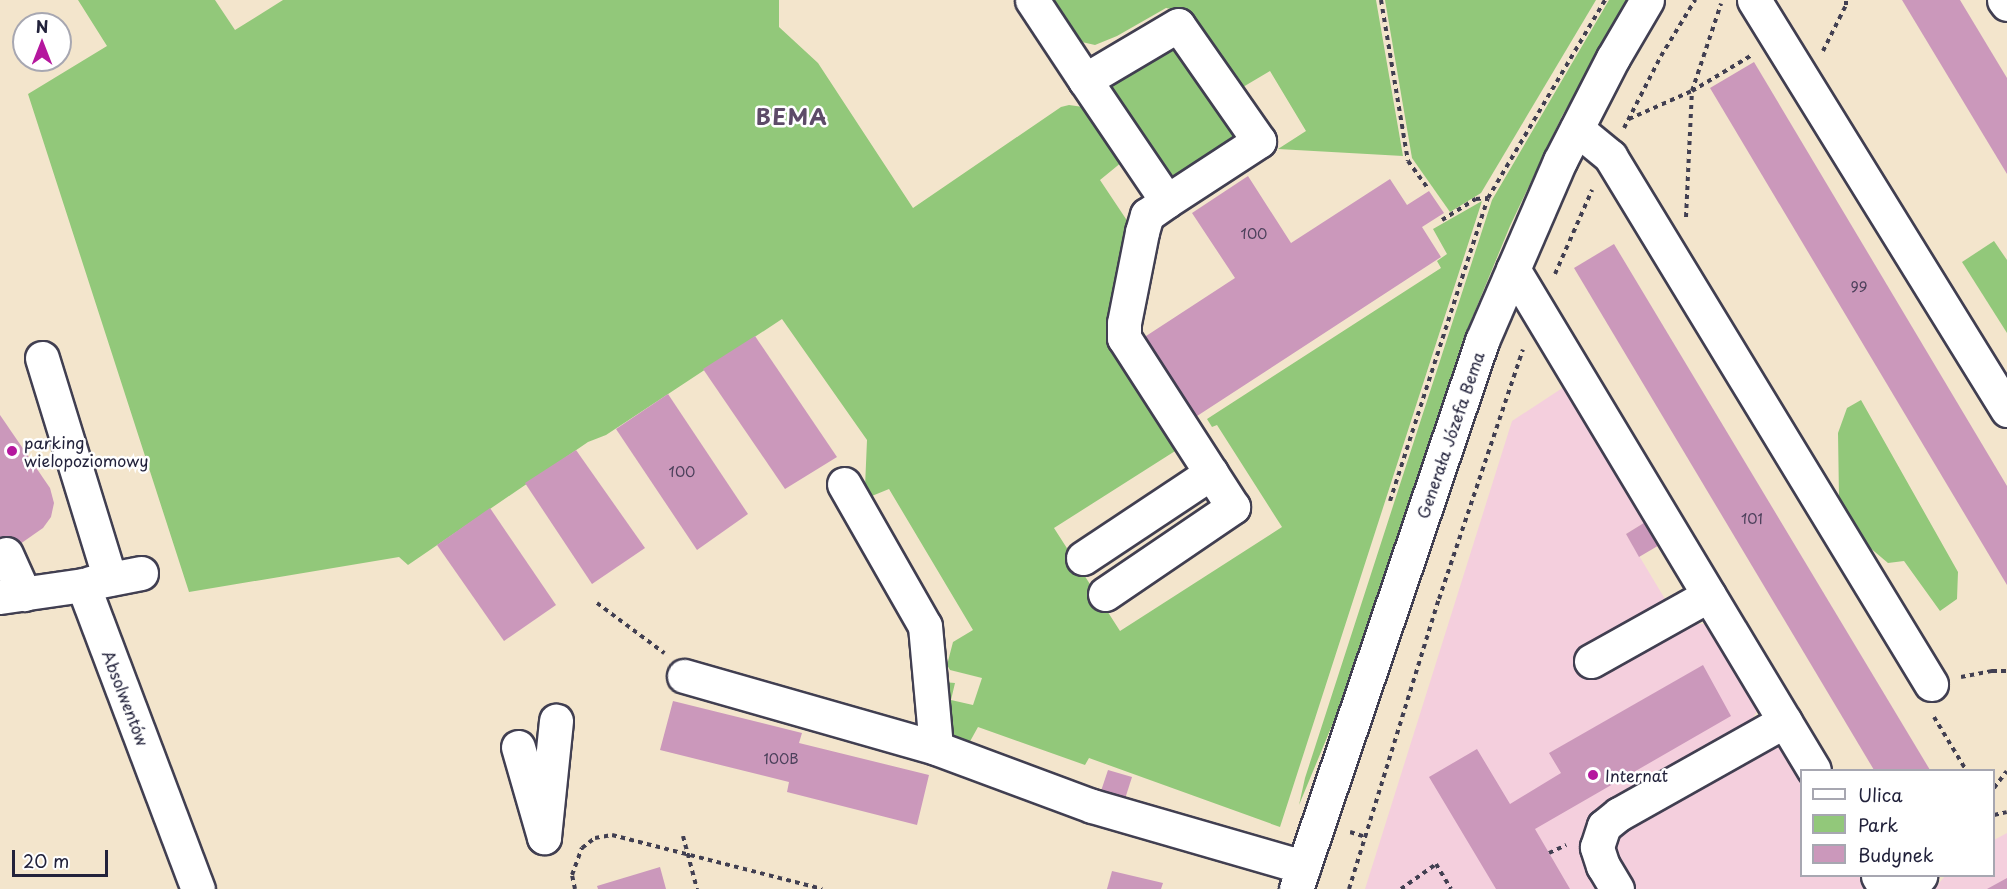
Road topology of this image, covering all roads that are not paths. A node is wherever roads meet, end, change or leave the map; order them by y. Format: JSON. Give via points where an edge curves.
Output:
{"nodes":[{"id":1,"x":1032,"y":0,"type":"edge"},
{"id":2,"x":1647,"y":0,"type":"edge"},
{"id":3,"x":1754,"y":0,"type":"edge"},
{"id":4,"x":2004,"y":0,"type":"edge"},
{"id":5,"x":2007,"y":4,"type":"edge"},
{"id":6,"x":1085,"y":80,"type":"junction"},
{"id":7,"x":1577,"y":129,"type":"junction"},
{"id":8,"x":1167,"y":201,"type":"junction"},
{"id":9,"x":1513,"y":269,"type":"junction"},
{"id":10,"x":42,"y":357,"type":"dead end"},
{"id":11,"x":2007,"y":410,"type":"edge"},
{"id":12,"x":1210,"y":473,"type":"junction"},
{"id":13,"x":844,"y":484,"type":"dead end"},
{"id":14,"x":6,"y":554,"type":"dead end"},
{"id":15,"x":1083,"y":558,"type":"dead end"},
{"id":16,"x":112,"y":579,"type":"junction"},
{"id":17,"x":1105,"y":594,"type":"dead end"},
{"id":18,"x":1709,"y":595,"type":"junction"},
{"id":19,"x":12,"y":596,"type":"edge"},
{"id":20,"x":1591,"y":661,"type":"dead end"},
{"id":21,"x":684,"y":676,"type":"road end"},
{"id":22,"x":1931,"y":684,"type":"road end"},
{"id":23,"x":556,"y":721,"type":"dead end"},
{"id":24,"x":1785,"y":721,"type":"junction"},
{"id":25,"x":518,"y":747,"type":"dead end"},
{"id":26,"x":936,"y":748,"type":"junction"},
{"id":27,"x":1813,"y":769,"type":"edge"},
{"id":28,"x":1919,"y":877,"type":"edge"},
{"id":29,"x":1300,"y":878,"type":"edge"},
{"id":30,"x":198,"y":889,"type":"edge"},
{"id":31,"x":1617,"y":889,"type":"edge"},
{"id":32,"x":1908,"y":889,"type":"edge"}],
"edges":[{"from":1,"to":6,"type":"street"},
{"from":2,"to":7,"type":"street","name":"Generała Józefa Bema"},
{"from":3,"to":11,"type":"street"},
{"from":4,"to":5,"type":"street"},
{"from":6,"to":8,"type":"street"},
{"from":6,"to":8,"type":"street","via":[[1178,26],[1260,141]]},
{"from":7,"to":9,"type":"street","name":"Generała Józefa Bema"},
{"from":7,"to":22,"type":"street","via":[[1610,156]]},
{"from":8,"to":12,"type":"street","via":[[1147,214],[1124,338]]},
{"from":9,"to":18,"type":"street"},
{"from":9,"to":29,"type":"street","name":"Generała Józefa Bema","via":[[1482,341]]},
{"from":10,"to":16,"type":"street","name":"Absolwentów"},
{"from":12,"to":15,"type":"street"},
{"from":12,"to":17,"type":"street","via":[[1233,507]]},
{"from":13,"to":26,"type":"street","via":[[925,626]]},
{"from":14,"to":19,"type":"street"},
{"from":16,"to":19,"type":"street"},
{"from":16,"to":30,"type":"street","name":"Absolwentów"},
{"from":18,"to":20,"type":"street"},
{"from":18,"to":24,"type":"street"},
{"from":21,"to":26,"type":"street"},
{"from":23,"to":25,"type":"street","via":[[544,837]]},
{"from":24,"to":27,"type":"street"},
{"from":24,"to":31,"type":"street","via":[[1604,826],[1597,846]]},
{"from":26,"to":29,"type":"street"},
{"from":28,"to":32,"type":"street"}]}
